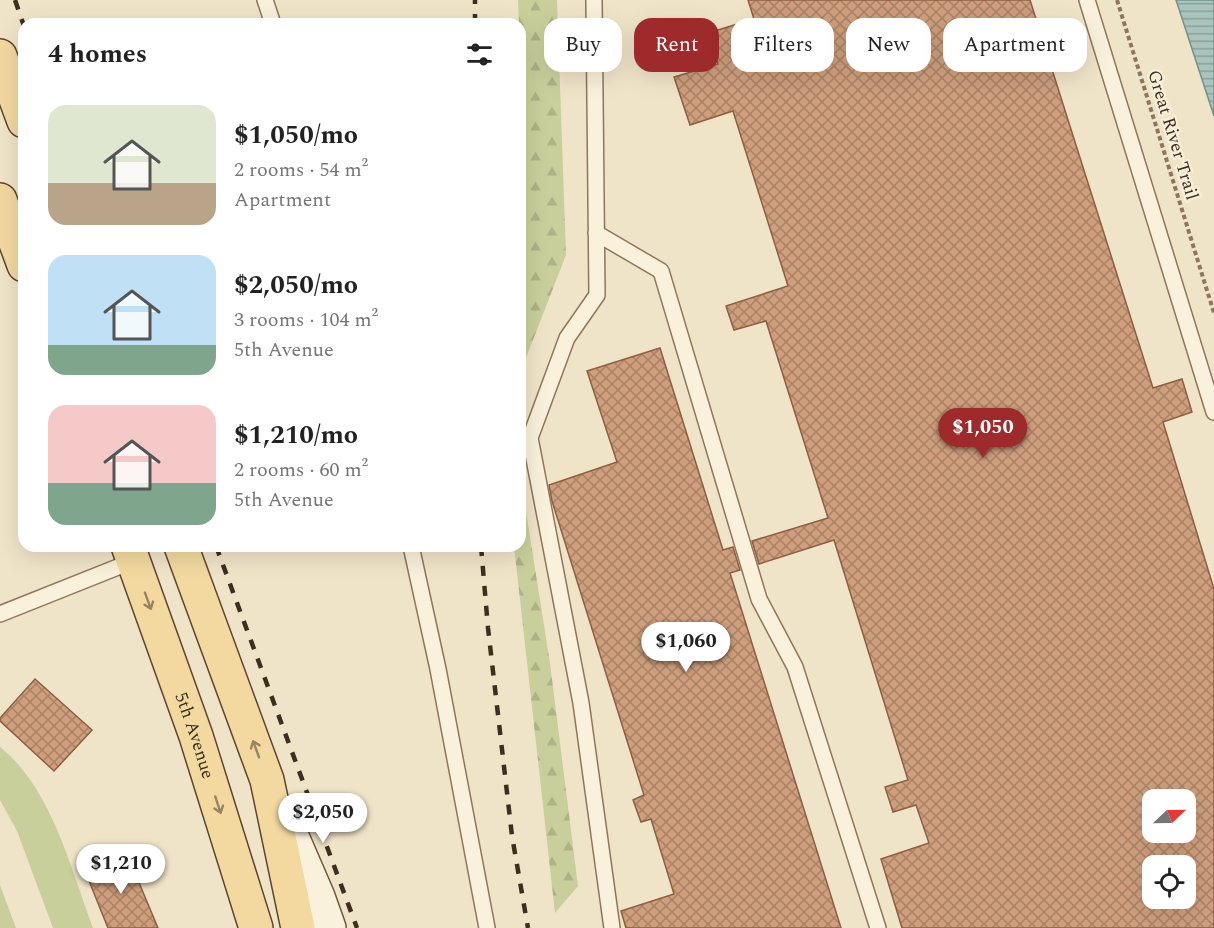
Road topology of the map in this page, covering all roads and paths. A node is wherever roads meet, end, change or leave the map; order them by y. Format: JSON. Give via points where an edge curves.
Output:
{"nodes":[{"id":1,"x":265,"y":0,"type":"edge"},
{"id":2,"x":594,"y":0,"type":"edge"},
{"id":3,"x":1087,"y":0,"type":"edge"},
{"id":4,"x":1117,"y":0,"type":"edge"},
{"id":5,"x":271,"y":18,"type":"edge"},
{"id":6,"x":0,"y":56,"type":"edge"},
{"id":7,"x":18,"y":106,"type":"edge"},
{"id":8,"x":0,"y":200,"type":"edge"},
{"id":9,"x":596,"y":232,"type":"junction"},
{"id":10,"x":18,"y":249,"type":"edge"},
{"id":11,"x":1214,"y":313,"type":"edge"},
{"id":12,"x":1214,"y":412,"type":"edge"},
{"id":13,"x":183,"y":552,"type":"edge"},
{"id":14,"x":412,"y":552,"type":"edge"},
{"id":15,"x":130,"y":554,"type":"edge"},
{"id":16,"x":0,"y":614,"type":"edge"},
{"id":17,"x":267,"y":780,"type":"junction"},
{"id":18,"x":256,"y":928,"type":"edge"},
{"id":19,"x":298,"y":928,"type":"edge"},
{"id":20,"x":329,"y":928,"type":"edge"},
{"id":21,"x":487,"y":928,"type":"edge"},
{"id":22,"x":612,"y":928,"type":"edge"},
{"id":23,"x":878,"y":928,"type":"edge"}],
"edges":[{"from":1,"to":5,"type":"lane"},
{"from":2,"to":9,"type":"lane"},
{"from":3,"to":12,"type":"lane"},
{"from":4,"to":11,"type":"path","name":"Great River Trail"},
{"from":6,"to":7,"type":"main road"},
{"from":8,"to":10,"type":"main road"},
{"from":9,"to":22,"type":"lane","via":[[597,295],[567,338],[530,438],[581,703]]},
{"from":9,"to":23,"type":"lane","via":[[662,271],[759,599],[795,667]]},
{"from":17,"to":13,"type":"main road","one_way":true},
{"from":14,"to":21,"type":"lane"},
{"from":15,"to":16,"type":"lane"},
{"from":15,"to":18,"type":"main road","name":"5th Avenue","one_way":true,"via":[[196,736]]},
{"from":17,"to":19,"type":"main road"},
{"from":17,"to":20,"type":"street"}]}
